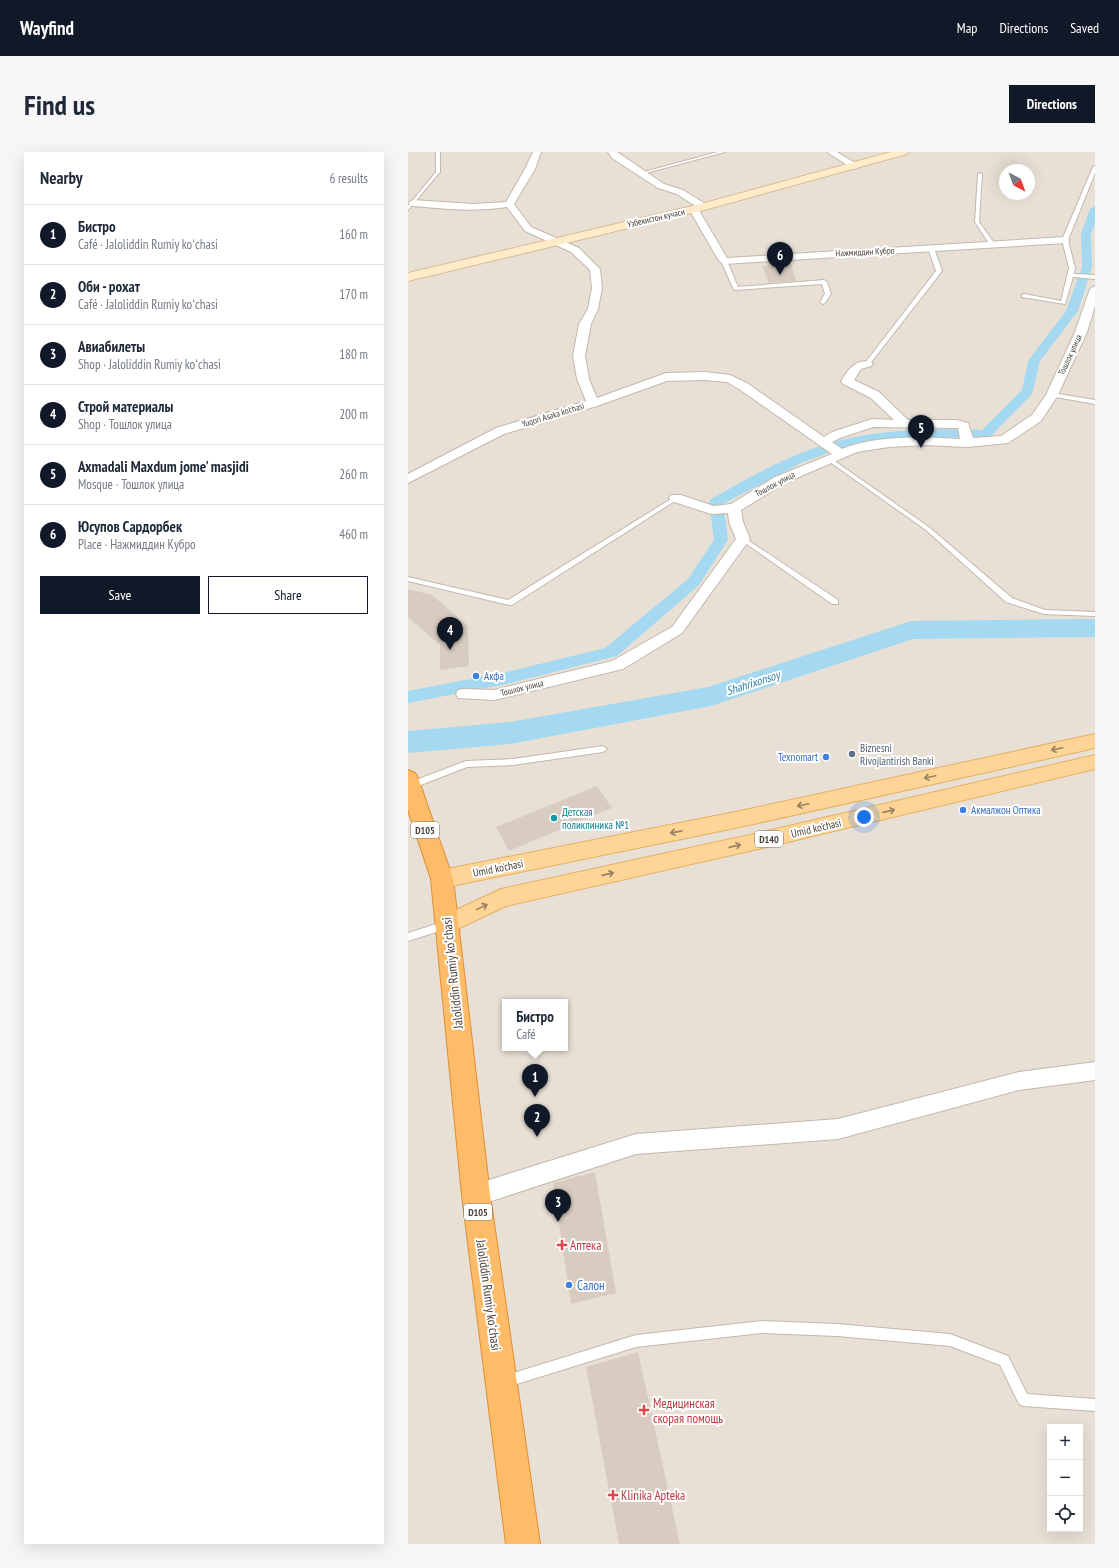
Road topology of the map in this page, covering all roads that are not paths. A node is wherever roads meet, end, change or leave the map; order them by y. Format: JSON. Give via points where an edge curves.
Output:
{"nodes":[{"id":1,"x":438,"y":152,"type":"edge"},
{"id":2,"x":537,"y":152,"type":"edge"},
{"id":3,"x":612,"y":152,"type":"edge"},
{"id":4,"x":723,"y":152,"type":"edge"},
{"id":5,"x":831,"y":152,"type":"edge"},
{"id":6,"x":903,"y":152,"type":"edge"},
{"id":7,"x":855,"y":166,"type":"junction"},
{"id":8,"x":1095,"y":167,"type":"edge"},
{"id":9,"x":642,"y":173,"type":"junction"},
{"id":10,"x":980,"y":174,"type":"dead end"},
{"id":11,"x":509,"y":204,"type":"junction"},
{"id":12,"x":410,"y":206,"type":"edge"},
{"id":13,"x":699,"y":208,"type":"junction"},
{"id":14,"x":1065,"y":240,"type":"junction"},
{"id":15,"x":556,"y":242,"type":"junction"},
{"id":16,"x":992,"y":244,"type":"junction"},
{"id":17,"x":931,"y":248,"type":"junction"},
{"id":18,"x":724,"y":261,"type":"junction"},
{"id":19,"x":1071,"y":275,"type":"junction"},
{"id":20,"x":408,"y":277,"type":"edge"},
{"id":21,"x":1095,"y":277,"type":"edge"},
{"id":22,"x":1095,"y":289,"type":"edge"},
{"id":23,"x":1024,"y":296,"type":"dead end"},
{"id":24,"x":823,"y":302,"type":"dead end"},
{"id":25,"x":867,"y":364,"type":"joint"},
{"id":26,"x":1052,"y":395,"type":"junction"},
{"id":27,"x":1095,"y":402,"type":"edge"},
{"id":28,"x":593,"y":403,"type":"junction"},
{"id":29,"x":905,"y":424,"type":"junction"},
{"id":30,"x":966,"y":434,"type":"junction"},
{"id":31,"x":823,"y":442,"type":"junction"},
{"id":32,"x":837,"y":456,"type":"junction"},
{"id":33,"x":408,"y":478,"type":"edge"},
{"id":34,"x":676,"y":498,"type":"joint"},
{"id":35,"x":723,"y":509,"type":"junction"},
{"id":36,"x":743,"y":539,"type":"junction"},
{"id":37,"x":408,"y":579,"type":"edge"},
{"id":38,"x":834,"y":602,"type":"dead end"},
{"id":39,"x":1095,"y":614,"type":"edge"},
{"id":40,"x":464,"y":694,"type":"dead end"},
{"id":41,"x":1095,"y":741,"type":"edge"},
{"id":42,"x":603,"y":749,"type":"dead end"},
{"id":43,"x":1095,"y":762,"type":"edge"},
{"id":44,"x":409,"y":782,"type":"edge"},
{"id":45,"x":442,"y":879,"type":"junction"},
{"id":46,"x":448,"y":925,"type":"junction"},
{"id":47,"x":408,"y":937,"type":"edge"},
{"id":48,"x":1095,"y":1071,"type":"edge"},
{"id":49,"x":476,"y":1195,"type":"junction"},
{"id":50,"x":501,"y":1383,"type":"junction"},
{"id":51,"x":1095,"y":1405,"type":"edge"},
{"id":52,"x":523,"y":1544,"type":"edge"}],
"edges":[{"from":1,"to":12,"type":"lane","via":[[438,172]]},
{"from":2,"to":11,"type":"street"},
{"from":3,"to":9,"type":"street"},
{"from":4,"to":9,"type":"lane"},
{"from":5,"to":7,"type":"street"},
{"from":6,"to":7,"type":"street","name":"Узбекистон кучаси"},
{"from":7,"to":13,"type":"street","name":"Узбекистон кучаси"},
{"from":8,"to":14,"type":"lane"},
{"from":9,"to":13,"type":"street","via":[[661,186],[680,192]]},
{"from":10,"to":16,"type":"lane","via":[[977,222]]},
{"from":11,"to":12,"type":"street","via":[[489,208]]},
{"from":11,"to":15,"type":"street","name":"Yuqori Asaka ko'chasi","via":[[528,229]]},
{"from":13,"to":15,"type":"street","name":"Узбекистон кучаси"},
{"from":13,"to":18,"type":"street"},
{"from":14,"to":16,"type":"street","name":"Нажмиддин Кубро"},
{"from":14,"to":19,"type":"lane","via":[[1072,268]]},
{"from":15,"to":20,"type":"street","name":"Узбекистон кучаси"},
{"from":15,"to":28,"type":"street","name":"Yuqori Asaka ko'chasi","via":[[576,250],[595,269],[597,288],[593,309],[585,324],[579,356],[583,379]]},
{"from":16,"to":17,"type":"street","name":"Нажмиддин Кубро"},
{"from":17,"to":18,"type":"street","name":"Нажмиддин Кубро"},
{"from":17,"to":25,"type":"lane","via":[[938,262],[939,271]]},
{"from":18,"to":24,"type":"lane","via":[[736,289],[824,282],[828,294]]},
{"from":19,"to":21,"type":"lane"},
{"from":19,"to":23,"type":"lane","via":[[1063,303]]},
{"from":22,"to":26,"type":"street","name":"Тошлок улица","via":[[1081,332]]},
{"from":25,"to":29,"type":"street","via":[[857,367],[847,381],[875,395]]},
{"from":26,"to":27,"type":"lane"},
{"from":26,"to":30,"type":"street","name":"Тошлок улица","via":[[1037,418],[1004,440]]},
{"from":28,"to":31,"type":"street","via":[[666,377],[705,376],[730,379]]},
{"from":28,"to":33,"type":"street","name":"Yuqori Asaka ko'chasi","via":[[500,431]]},
{"from":29,"to":30,"type":"street","via":[[957,424]]},
{"from":29,"to":31,"type":"street","via":[[872,423]]},
{"from":30,"to":32,"type":"street","name":"Тошлок улица","via":[[926,441],[889,443],[854,449]]},
{"from":31,"to":32,"type":"street"},
{"from":32,"to":35,"type":"street","name":"Тошлок улица","via":[[780,480]]},
{"from":32,"to":39,"type":"lane","via":[[928,529],[1009,600],[1044,612]]},
{"from":34,"to":35,"type":"street"},
{"from":34,"to":37,"type":"lane","via":[[510,603]]},
{"from":35,"to":36,"type":"street","via":[[736,522]]},
{"from":36,"to":38,"type":"lane"},
{"from":36,"to":40,"type":"street","name":"Тошлок улица","via":[[677,630],[617,665],[494,695]]},
{"from":41,"to":45,"type":"main road","name":"Umid ko'chasi","number":"D140","one_way":true,"via":[[740,819]]},
{"from":42,"to":44,"type":"lane","via":[[513,762],[466,764]]},
{"from":46,"to":43,"type":"main road","name":"Umid ko'chasi","number":"D140","one_way":true,"via":[[500,898]]},
{"from":44,"to":45,"type":"highway","number":"D105"},
{"from":45,"to":46,"type":"highway","name":"Jaloliddin Rumiy koʻchasi","number":"D105"},
{"from":46,"to":47,"type":"lane"},
{"from":46,"to":49,"type":"highway","name":"Jaloliddin Rumiy koʻchasi","number":"D105"},
{"from":48,"to":49,"type":"street","via":[[1019,1081],[838,1129],[636,1144]]},
{"from":49,"to":50,"type":"highway","name":"Jaloliddin Rumiy koʻchasi","number":"D105"},
{"from":50,"to":51,"type":"lane","via":[[636,1341],[762,1327],[837,1330],[950,1340],[1004,1360],[1023,1400]]},
{"from":50,"to":52,"type":"highway","name":"Jaloliddin Rumiy koʻchasi","number":"D105"}]}
